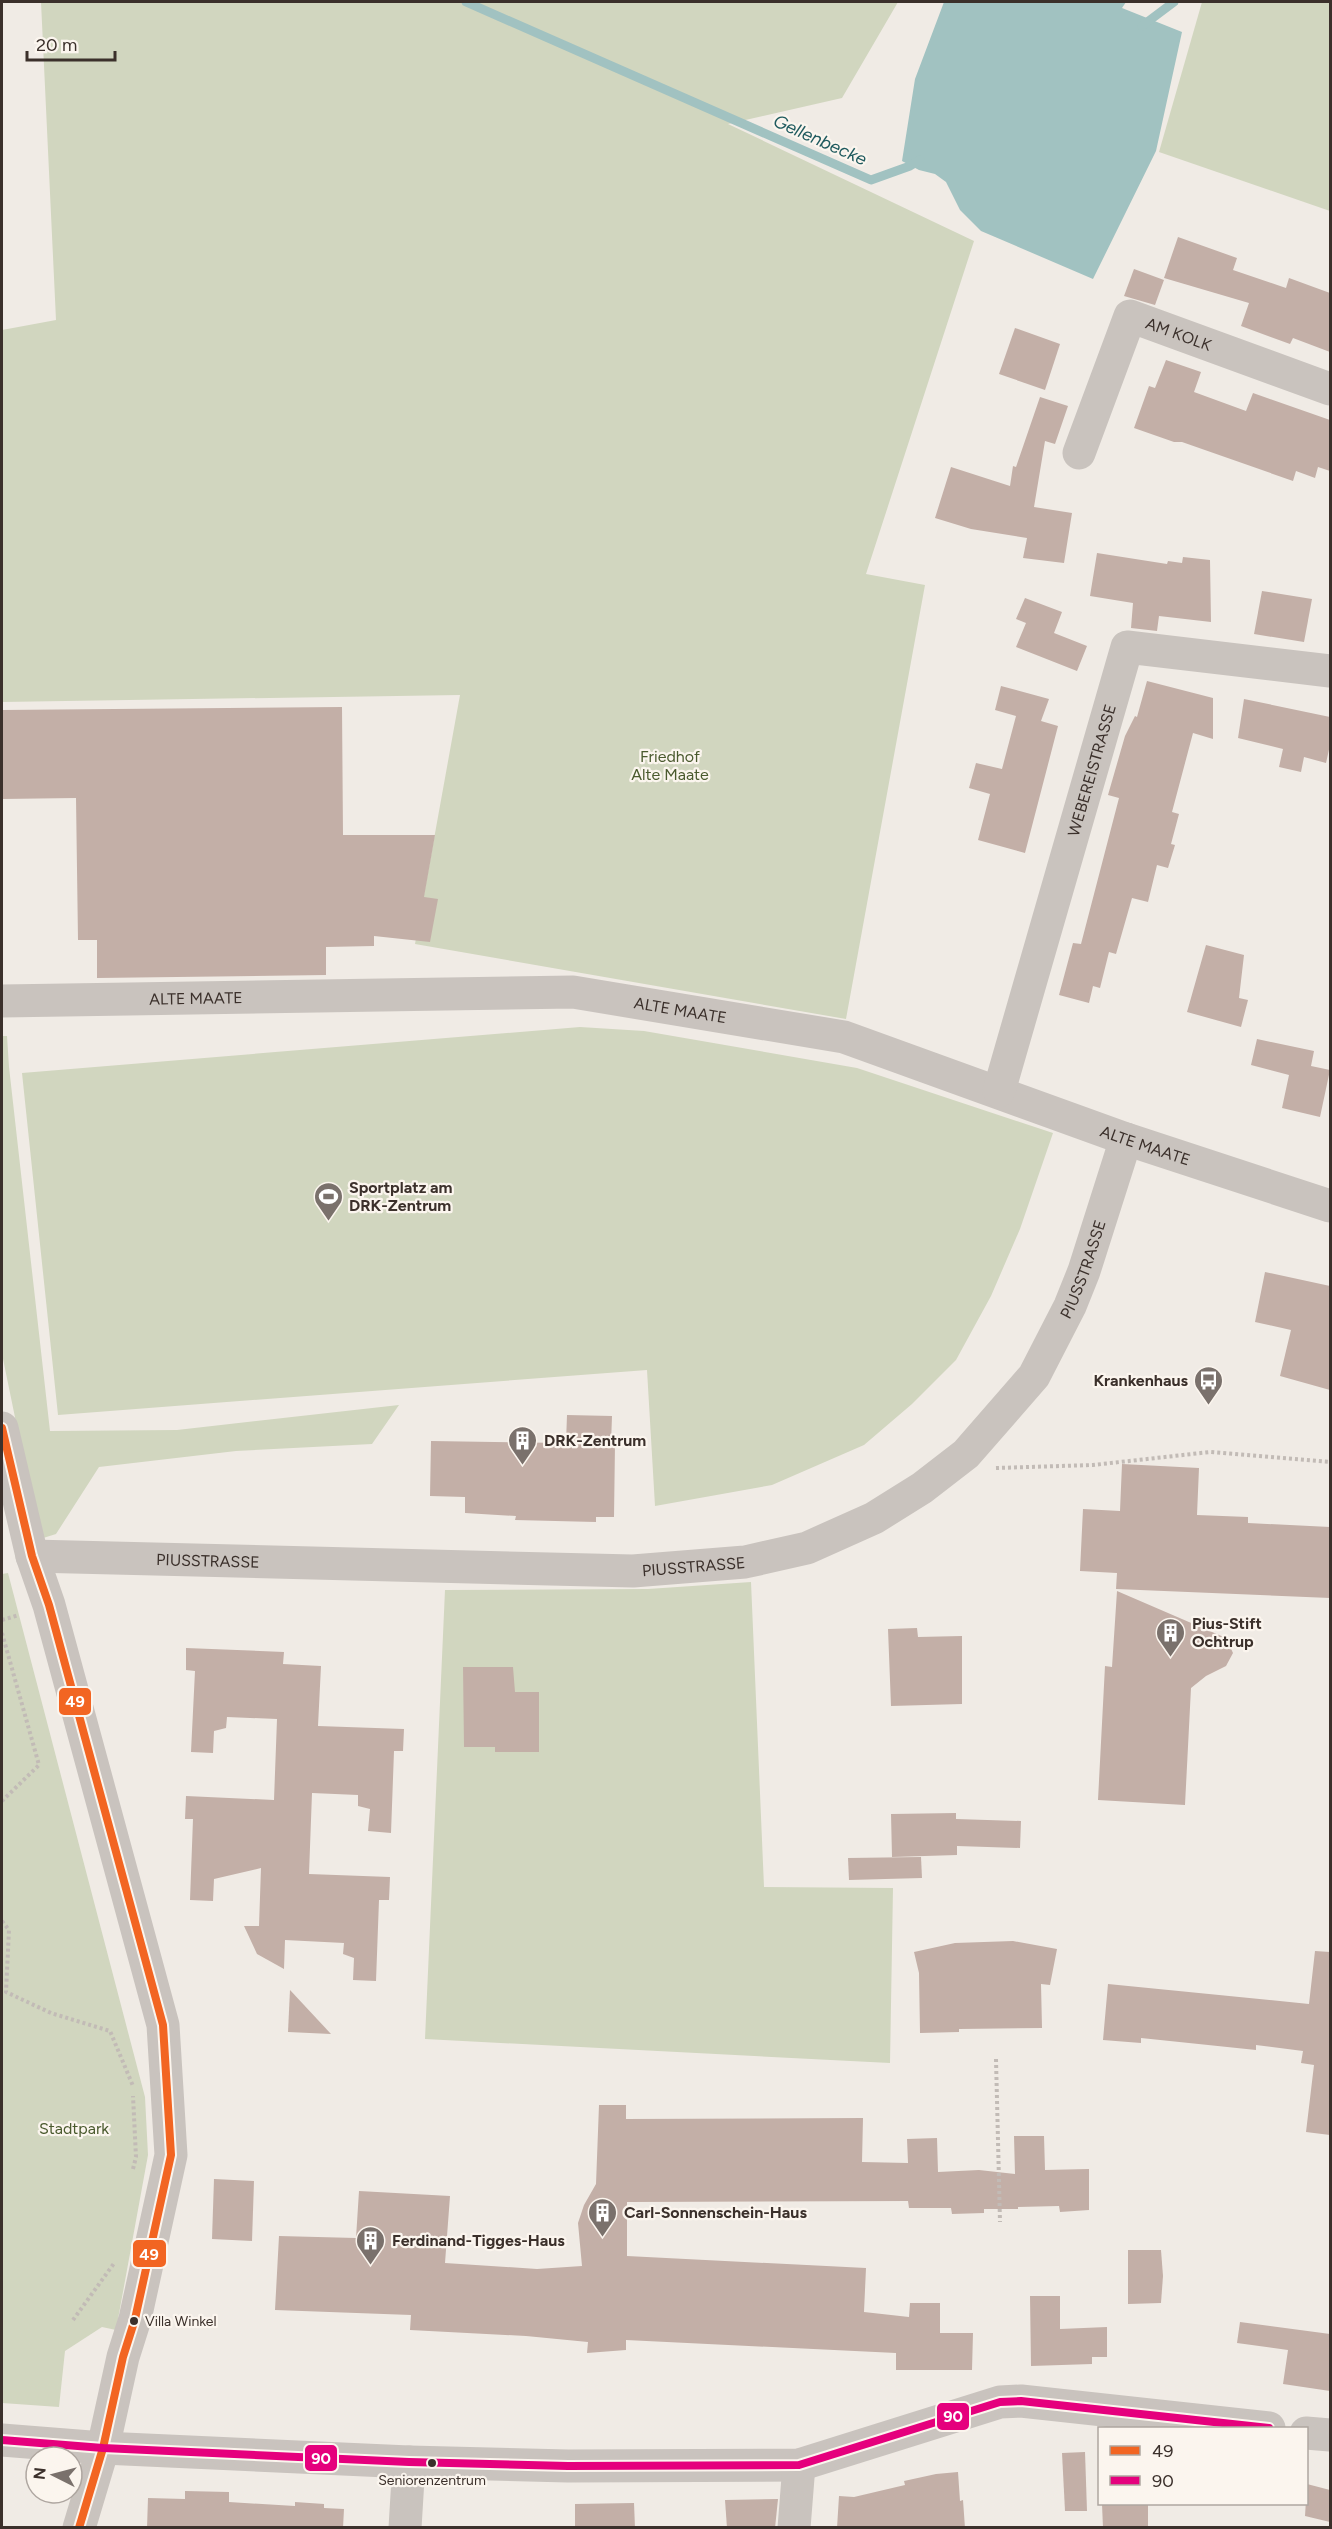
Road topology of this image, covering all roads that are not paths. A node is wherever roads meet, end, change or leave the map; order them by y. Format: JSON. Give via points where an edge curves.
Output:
{"nodes":[{"id":1,"x":1330,"y":389,"type":"edge"},
{"id":2,"x":1079,"y":453,"type":"dead end"},
{"id":3,"x":1330,"y":671,"type":"edge"},
{"id":4,"x":2,"y":1000,"type":"edge"},
{"id":5,"x":999,"y":1091,"type":"junction"},
{"id":6,"x":1126,"y":1138,"type":"junction"},
{"id":7,"x":1330,"y":1206,"type":"edge"},
{"id":8,"x":2,"y":1428,"type":"edge"},
{"id":9,"x":32,"y":1556,"type":"junction"},
{"id":10,"x":1260,"y":2427,"type":"edge"},
{"id":11,"x":1308,"y":2433,"type":"edge"},
{"id":12,"x":1330,"y":2435,"type":"edge"},
{"id":13,"x":2,"y":2440,"type":"edge"},
{"id":14,"x":103,"y":2448,"type":"junction"},
{"id":15,"x":409,"y":2462,"type":"junction"},
{"id":16,"x":799,"y":2465,"type":"junction"},
{"id":17,"x":79,"y":2528,"type":"edge"},
{"id":18,"x":405,"y":2528,"type":"edge"},
{"id":19,"x":794,"y":2528,"type":"edge"}],
"edges":[{"from":1,"to":2,"type":"street","name":"AM KOLK","via":[[1130,316]]},
{"from":3,"to":5,"type":"street","name":"WEBEREISTRASSE","via":[[1126,647]]},
{"from":4,"to":5,"type":"street","name":"ALTE MAATE","via":[[573,992],[844,1037]]},
{"from":5,"to":6,"type":"street","name":"ALTE MAATE"},
{"from":6,"to":7,"type":"street","name":"ALTE MAATE"},
{"from":6,"to":9,"type":"street","name":"PIUSSTRASSE","via":[[1084,1271],[1034,1377],[966,1454],[922,1488],[874,1518],[807,1548],[745,1562],[633,1571]]},
{"from":8,"to":9,"type":"street"},
{"from":9,"to":14,"type":"street","via":[[49,1605],[163,2025],[171,2155]]},
{"from":10,"to":16,"type":"street","via":[[1021,2401],[1000,2402]]},
{"from":11,"to":12,"type":"street"},
{"from":13,"to":14,"type":"street"},
{"from":14,"to":15,"type":"street"},
{"from":14,"to":17,"type":"street"},
{"from":15,"to":16,"type":"street"},
{"from":15,"to":18,"type":"street"},
{"from":16,"to":19,"type":"street"}]}
